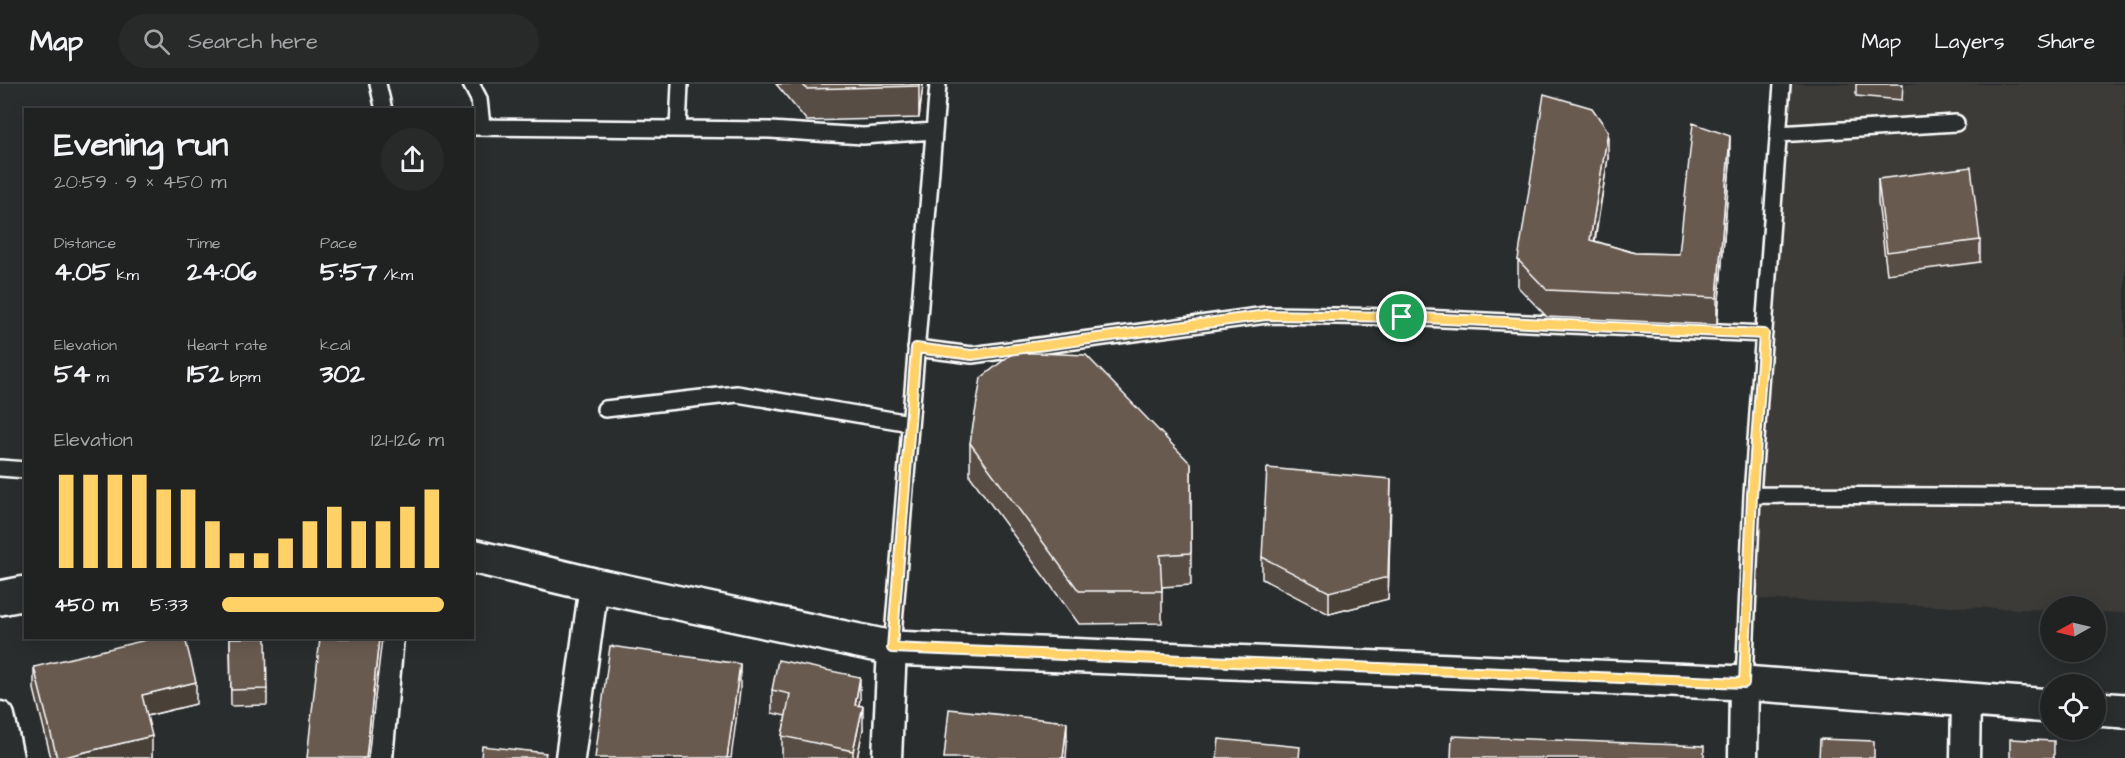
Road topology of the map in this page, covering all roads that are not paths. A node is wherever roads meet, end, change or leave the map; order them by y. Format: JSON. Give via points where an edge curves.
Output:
{"nodes":[{"id":1,"x":378,"y":84,"type":"edge"},
{"id":2,"x":471,"y":84,"type":"edge"},
{"id":3,"x":680,"y":84,"type":"edge"},
{"id":4,"x":938,"y":84,"type":"edge"},
{"id":5,"x":1782,"y":84,"type":"edge"},
{"id":6,"x":384,"y":108,"type":"edge"},
{"id":7,"x":1956,"y":123,"type":"dead end"},
{"id":8,"x":477,"y":126,"type":"edge"},
{"id":9,"x":678,"y":129,"type":"junction"},
{"id":10,"x":934,"y":131,"type":"junction"},
{"id":11,"x":1778,"y":134,"type":"junction"},
{"id":12,"x":1764,"y":334,"type":"junction"},
{"id":13,"x":916,"y":348,"type":"junction"},
{"id":14,"x":605,"y":409,"type":"dead end"},
{"id":15,"x":910,"y":423,"type":"junction"},
{"id":16,"x":0,"y":468,"type":"edge"},
{"id":17,"x":24,"y":470,"type":"edge"},
{"id":18,"x":1752,"y":495,"type":"junction"},
{"id":19,"x":2125,"y":496,"type":"edge"},
{"id":20,"x":474,"y":556,"type":"edge"},
{"id":21,"x":594,"y":585,"type":"junction"},
{"id":22,"x":24,"y":593,"type":"edge"},
{"id":23,"x":0,"y":598,"type":"edge"},
{"id":24,"x":389,"y":639,"type":"edge"},
{"id":25,"x":892,"y":648,"type":"junction"},
{"id":26,"x":1744,"y":683,"type":"junction"},
{"id":27,"x":1966,"y":700,"type":"junction"},
{"id":28,"x":2040,"y":704,"type":"edge"},
{"id":29,"x":2106,"y":710,"type":"edge"},
{"id":30,"x":2125,"y":711,"type":"edge"},
{"id":31,"x":0,"y":716,"type":"edge"},
{"id":32,"x":9,"y":758,"type":"edge"},
{"id":33,"x":378,"y":758,"type":"edge"},
{"id":34,"x":570,"y":758,"type":"edge"},
{"id":35,"x":887,"y":758,"type":"edge"},
{"id":36,"x":1743,"y":758,"type":"edge"},
{"id":37,"x":1965,"y":758,"type":"edge"}],
"edges":[{"from":1,"to":6,"type":"lane"},
{"from":2,"to":8,"type":"lane","via":[[479,99]]},
{"from":3,"to":9,"type":"lane"},
{"from":4,"to":10,"type":"lane"},
{"from":5,"to":11,"type":"lane"},
{"from":7,"to":11,"type":"lane"},
{"from":8,"to":9,"type":"lane"},
{"from":9,"to":10,"type":"lane","via":[[863,136]]},
{"from":10,"to":13,"type":"lane"},
{"from":11,"to":12,"type":"lane"},
{"from":12,"to":13,"type":"lane","via":[[1402,317],[1266,315],[972,355]]},
{"from":12,"to":18,"type":"lane"},
{"from":13,"to":15,"type":"lane"},
{"from":14,"to":15,"type":"lane","via":[[737,394]]},
{"from":15,"to":25,"type":"lane"},
{"from":16,"to":17,"type":"lane"},
{"from":18,"to":19,"type":"lane"},
{"from":18,"to":26,"type":"lane"},
{"from":20,"to":21,"type":"street"},
{"from":21,"to":25,"type":"street"},
{"from":21,"to":34,"type":"street"},
{"from":22,"to":23,"type":"street"},
{"from":24,"to":33,"type":"street"},
{"from":25,"to":26,"type":"street"},
{"from":25,"to":35,"type":"street"},
{"from":26,"to":27,"type":"street"},
{"from":26,"to":36,"type":"street"},
{"from":27,"to":28,"type":"street"},
{"from":27,"to":37,"type":"street"},
{"from":29,"to":30,"type":"street"},
{"from":31,"to":32,"type":"street"}]}
